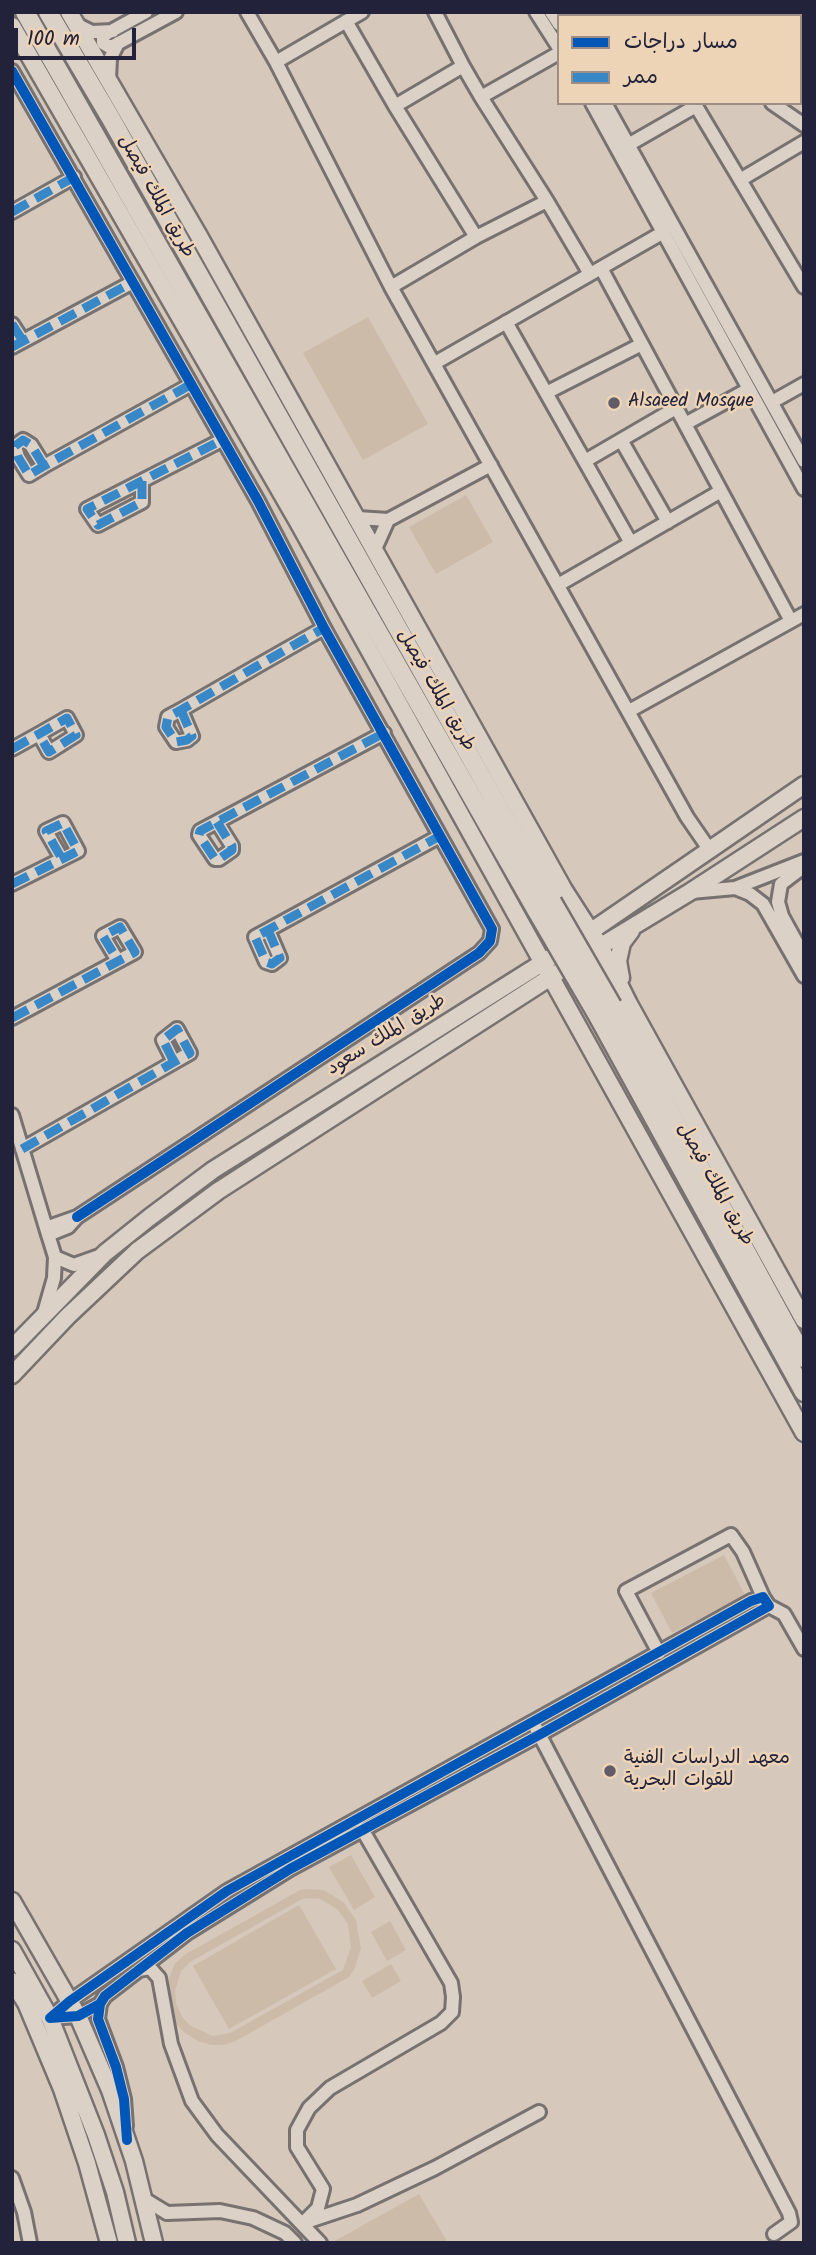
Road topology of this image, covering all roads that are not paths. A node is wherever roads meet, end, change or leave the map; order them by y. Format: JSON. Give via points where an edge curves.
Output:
{"nodes":[{"id":1,"x":25,"y":12,"type":"edge"},
{"id":2,"x":48,"y":12,"type":"edge"},
{"id":3,"x":146,"y":12,"type":"edge"},
{"id":4,"x":176,"y":12,"type":"edge"},
{"id":5,"x":247,"y":12,"type":"edge"},
{"id":6,"x":362,"y":12,"type":"edge"},
{"id":7,"x":435,"y":12,"type":"edge"},
{"id":8,"x":536,"y":12,"type":"edge"},
{"id":9,"x":73,"y":18,"type":"edge"},
{"id":10,"x":346,"y":21,"type":"junction"},
{"id":11,"x":12,"y":26,"type":"edge"},
{"id":12,"x":116,"y":37,"type":"junction"},
{"id":13,"x":557,"y":48,"type":"edge"},
{"id":14,"x":557,"y":52,"type":"edge"},
{"id":15,"x":276,"y":62,"type":"junction"},
{"id":16,"x":463,"y":66,"type":"junction"},
{"id":17,"x":13,"y":75,"type":"edge"},
{"id":18,"x":109,"y":80,"type":"junction"},
{"id":19,"x":481,"y":97,"type":"junction"},
{"id":20,"x":593,"y":105,"type":"edge"},
{"id":21,"x":606,"y":105,"type":"edge"},
{"id":22,"x":698,"y":105,"type":"edge"},
{"id":23,"x":775,"y":105,"type":"edge"},
{"id":24,"x":395,"y":106,"type":"junction"},
{"id":25,"x":804,"y":125,"type":"edge"},
{"id":26,"x":804,"y":142,"type":"edge"},
{"id":27,"x":628,"y":145,"type":"junction"},
{"id":28,"x":74,"y":177,"type":"junction"},
{"id":29,"x":740,"y":180,"type":"junction"},
{"id":30,"x":547,"y":201,"type":"junction"},
{"id":31,"x":12,"y":212,"type":"edge"},
{"id":32,"x":662,"y":233,"type":"junction"},
{"id":33,"x":200,"y":236,"type":"junction"},
{"id":34,"x":476,"y":237,"type":"junction"},
{"id":35,"x":138,"y":243,"type":"junction"},
{"id":36,"x":596,"y":271,"type":"junction"},
{"id":37,"x":176,"y":278,"type":"junction"},
{"id":38,"x":133,"y":282,"type":"junction"},
{"id":39,"x":803,"y":285,"type":"edge"},
{"id":40,"x":391,"y":287,"type":"junction"},
{"id":41,"x":207,"y":290,"type":"junction"},
{"id":42,"x":193,"y":308,"type":"junction"},
{"id":43,"x":506,"y":322,"type":"junction"},
{"id":44,"x":12,"y":324,"type":"edge"},
{"id":45,"x":18,"y":344,"type":"edge"},
{"id":46,"x":642,"y":344,"type":"junction"},
{"id":47,"x":435,"y":363,"type":"junction"},
{"id":48,"x":190,"y":384,"type":"junction"},
{"id":49,"x":804,"y":384,"type":"edge"},
{"id":50,"x":749,"y":389,"type":"junction"},
{"id":51,"x":546,"y":393,"type":"junction"},
{"id":52,"x":772,"y":402,"type":"junction"},
{"id":53,"x":676,"y":408,"type":"junction"},
{"id":54,"x":685,"y":424,"type":"junction"},
{"id":55,"x":248,"y":432,"type":"junction"},
{"id":56,"x":222,"y":440,"type":"junction"},
{"id":57,"x":621,"y":440,"type":"junction"},
{"id":58,"x":585,"y":461,"type":"junction"},
{"id":59,"x":804,"y":461,"type":"edge"},
{"id":60,"x":491,"y":465,"type":"junction"},
{"id":61,"x":44,"y":466,"type":"dead end"},
{"id":62,"x":142,"y":481,"type":"dead end"},
{"id":63,"x":804,"y":489,"type":"edge"},
{"id":64,"x":721,"y":491,"type":"junction"},
{"id":65,"x":358,"y":519,"type":"junction"},
{"id":66,"x":388,"y":520,"type":"junction"},
{"id":67,"x":668,"y":522,"type":"junction"},
{"id":68,"x":631,"y":543,"type":"junction"},
{"id":69,"x":375,"y":549,"type":"junction"},
{"id":70,"x":558,"y":585,"type":"junction"},
{"id":71,"x":804,"y":614,"type":"edge"},
{"id":72,"x":791,"y":621,"type":"junction"},
{"id":73,"x":324,"y":628,"type":"junction"},
{"id":74,"x":181,"y":710,"type":"dead end"},
{"id":75,"x":629,"y":711,"type":"junction"},
{"id":76,"x":39,"y":733,"type":"dead end"},
{"id":77,"x":384,"y":733,"type":"junction"},
{"id":78,"x":12,"y":749,"type":"edge"},
{"id":79,"x":804,"y":785,"type":"edge"},
{"id":80,"x":804,"y":818,"type":"edge"},
{"id":81,"x":217,"y":822,"type":"dead end"},
{"id":82,"x":440,"y":836,"type":"junction"},
{"id":83,"x":709,"y":849,"type":"junction"},
{"id":84,"x":62,"y":859,"type":"dead end"},
{"id":85,"x":804,"y":860,"type":"edge"},
{"id":86,"x":804,"y":866,"type":"edge"},
{"id":87,"x":12,"y":884,"type":"edge"},
{"id":88,"x":735,"y":888,"type":"junction"},
{"id":89,"x":690,"y":892,"type":"junction"},
{"id":90,"x":551,"y":901,"type":"junction"},
{"id":91,"x":575,"y":905,"type":"junction"},
{"id":92,"x":630,"y":905,"type":"junction"},
{"id":93,"x":516,"y":911,"type":"junction"},
{"id":94,"x":638,"y":922,"type":"junction"},
{"id":95,"x":268,"y":930,"type":"dead end"},
{"id":96,"x":592,"y":930,"type":"junction"},
{"id":97,"x":600,"y":946,"type":"junction"},
{"id":98,"x":802,"y":950,"type":"edge"},
{"id":99,"x":118,"y":961,"type":"dead end"},
{"id":100,"x":547,"y":970,"type":"junction"},
{"id":101,"x":804,"y":976,"type":"edge"},
{"id":102,"x":491,"y":995,"type":"junction"},
{"id":103,"x":613,"y":1008,"type":"junction"},
{"id":104,"x":497,"y":1012,"type":"junction"},
{"id":105,"x":12,"y":1018,"type":"edge"},
{"id":106,"x":579,"y":1029,"type":"junction"},
{"id":107,"x":174,"y":1062,"type":"dead end"},
{"id":108,"x":12,"y":1115,"type":"edge"},
{"id":109,"x":22,"y":1149,"type":"junction"},
{"id":110,"x":47,"y":1232,"type":"junction"},
{"id":111,"x":105,"y":1253,"type":"junction"},
{"id":112,"x":55,"y":1257,"type":"junction"},
{"id":113,"x":44,"y":1314,"type":"junction"},
{"id":114,"x":804,"y":1320,"type":"edge"},
{"id":115,"x":12,"y":1348,"type":"edge"},
{"id":116,"x":804,"y":1358,"type":"edge"},
{"id":117,"x":12,"y":1375,"type":"edge"},
{"id":118,"x":804,"y":1392,"type":"edge"},
{"id":119,"x":804,"y":1433,"type":"edge"},
{"id":120,"x":766,"y":1602,"type":"junction"},
{"id":121,"x":804,"y":1649,"type":"edge"},
{"id":122,"x":659,"y":1653,"type":"junction"},
{"id":123,"x":537,"y":1728,"type":"junction"},
{"id":124,"x":362,"y":1829,"type":"junction"},
{"id":125,"x":12,"y":1901,"type":"edge"},
{"id":126,"x":12,"y":1950,"type":"edge"},
{"id":127,"x":138,"y":1970,"type":"junction"},
{"id":128,"x":12,"y":1981,"type":"edge"},
{"id":129,"x":70,"y":2001,"type":"junction"},
{"id":130,"x":100,"y":2004,"type":"junction"},
{"id":131,"x":78,"y":2016,"type":"junction"},
{"id":132,"x":50,"y":2018,"type":"junction"},
{"id":133,"x":539,"y":2112,"type":"dead end"},
{"id":134,"x":127,"y":2140,"type":"junction"},
{"id":135,"x":12,"y":2178,"type":"edge"},
{"id":136,"x":144,"y":2199,"type":"junction"},
{"id":137,"x":303,"y":2223,"type":"junction"},
{"id":138,"x":774,"y":2234,"type":"dead end"},
{"id":139,"x":30,"y":2243,"type":"edge"},
{"id":140,"x":109,"y":2243,"type":"edge"},
{"id":141,"x":127,"y":2243,"type":"edge"},
{"id":142,"x":154,"y":2243,"type":"edge"},
{"id":143,"x":295,"y":2243,"type":"edge"},
{"id":144,"x":320,"y":2243,"type":"edge"}],
"edges":[{"from":1,"to":37,"type":"highway","name":"طريق الملك فيصل"},
{"from":2,"to":41,"type":"highway","name":"طريق الملك فيصل"},
{"from":3,"to":12,"type":"street"},
{"from":4,"to":12,"type":"street"},
{"from":5,"to":15,"type":"street"},
{"from":6,"to":10,"type":"street"},
{"from":7,"to":16,"type":"street"},
{"from":8,"to":13,"type":"street"},
{"from":9,"to":12,"type":"street","via":[[92,32]]},
{"from":9,"to":18,"type":"main road"},
{"from":10,"to":15,"type":"street"},
{"from":10,"to":24,"type":"street"},
{"from":11,"to":35,"type":"main road"},
{"from":12,"to":18,"type":"street"},
{"from":14,"to":19,"type":"street"},
{"from":15,"to":40,"type":"street"},
{"from":16,"to":19,"type":"street"},
{"from":16,"to":24,"type":"street"},
{"from":17,"to":28,"type":"street"},
{"from":18,"to":33,"type":"main road"},
{"from":19,"to":30,"type":"street"},
{"from":20,"to":32,"type":"street"},
{"from":21,"to":27,"type":"street"},
{"from":22,"to":27,"type":"street"},
{"from":22,"to":29,"type":"street"},
{"from":23,"to":25,"type":"street"},
{"from":24,"to":34,"type":"street"},
{"from":26,"to":29,"type":"street"},
{"from":27,"to":52,"type":"street"},
{"from":28,"to":31,"type":"street"},
{"from":28,"to":38,"type":"street"},
{"from":29,"to":39,"type":"street"},
{"from":30,"to":34,"type":"street"},
{"from":30,"to":36,"type":"street"},
{"from":32,"to":36,"type":"street"},
{"from":32,"to":50,"type":"street"},
{"from":33,"to":41,"type":"main road"},
{"from":33,"to":65,"type":"main road"},
{"from":34,"to":40,"type":"street"},
{"from":35,"to":37,"type":"main road"},
{"from":35,"to":55,"type":"main road"},
{"from":36,"to":43,"type":"street"},
{"from":36,"to":46,"type":"street"},
{"from":37,"to":42,"type":"highway","name":"طريق الملك فيصل"},
{"from":38,"to":45,"type":"street"},
{"from":38,"to":48,"type":"street"},
{"from":40,"to":47,"type":"street"},
{"from":41,"to":90,"type":"highway","name":"طريق الملك فيصل"},
{"from":42,"to":55,"type":"main road"},
{"from":42,"to":90,"type":"highway","name":"طريق الملك فيصل"},
{"from":43,"to":47,"type":"street"},
{"from":43,"to":51,"type":"street"},
{"from":44,"to":45,"type":"street"},
{"from":46,"to":51,"type":"street"},
{"from":46,"to":53,"type":"street"},
{"from":47,"to":60,"type":"street"},
{"from":48,"to":56,"type":"street"},
{"from":48,"to":61,"type":"street"},
{"from":49,"to":52,"type":"street"},
{"from":50,"to":54,"type":"street"},
{"from":50,"to":63,"type":"street"},
{"from":51,"to":58,"type":"street"},
{"from":52,"to":59,"type":"street"},
{"from":53,"to":54,"type":"street"},
{"from":53,"to":57,"type":"street"},
{"from":54,"to":64,"type":"street"},
{"from":55,"to":93,"type":"main road"},
{"from":56,"to":62,"type":"street"},
{"from":56,"to":73,"type":"street"},
{"from":57,"to":58,"type":"street"},
{"from":57,"to":67,"type":"street"},
{"from":58,"to":68,"type":"street"},
{"from":60,"to":66,"type":"street"},
{"from":60,"to":70,"type":"street"},
{"from":64,"to":67,"type":"street"},
{"from":64,"to":72,"type":"street"},
{"from":65,"to":66,"type":"street"},
{"from":65,"to":69,"type":"main road"},
{"from":66,"to":69,"type":"street"},
{"from":67,"to":68,"type":"street"},
{"from":68,"to":70,"type":"street"},
{"from":69,"to":90,"type":"main road"},
{"from":70,"to":75,"type":"street"},
{"from":71,"to":72,"type":"street"},
{"from":72,"to":75,"type":"street"},
{"from":73,"to":74,"type":"street"},
{"from":73,"to":77,"type":"street"},
{"from":75,"to":83,"type":"street"},
{"from":76,"to":78,"type":"street"},
{"from":77,"to":81,"type":"street"},
{"from":77,"to":82,"type":"street"},
{"from":79,"to":83,"type":"main road","name":"طريق الملك سعود"},
{"from":80,"to":89,"type":"main road","name":"طريق الملك سعود"},
{"from":82,"to":95,"type":"street"},
{"from":82,"to":110,"type":"street","via":[[492,929],[491,941],[376,1021]]},
{"from":83,"to":92,"type":"main road","name":"طريق الملك سعود"},
{"from":84,"to":87,"type":"street"},
{"from":85,"to":88,"type":"street"},
{"from":86,"to":98,"type":"street","via":[[781,884],[778,896],[779,909]]},
{"from":88,"to":89,"type":"street"},
{"from":88,"to":101,"type":"street","via":[[763,904]]},
{"from":89,"to":94,"type":"main road","name":"طريق الملك سعود"},
{"from":90,"to":91,"type":"main road"},
{"from":90,"to":93,"type":"main road","via":[[572,911],[568,922],[541,937]]},
{"from":90,"to":103,"type":"highway","name":"طريق الملك فيصل","bridge":true},
{"from":91,"to":92,"type":"main road","via":[[603,914]]},
{"from":91,"to":96,"type":"main road"},
{"from":92,"to":96,"type":"main road","name":"طريق الملك سعود"},
{"from":93,"to":100,"type":"main road"},
{"from":93,"to":102,"type":"main road","via":[[526,963]]},
{"from":94,"to":97,"type":"main road","name":"طريق الملك سعود"},
{"from":94,"to":103,"type":"main road","via":[[622,943]]},
{"from":96,"to":97,"type":"main road"},
{"from":96,"to":100,"type":"main road","name":"طريق الملك سعود"},
{"from":97,"to":100,"type":"main road","name":"طريق الملك سعود"},
{"from":97,"to":103,"type":"main road"},
{"from":99,"to":105,"type":"street"},
{"from":100,"to":102,"type":"main road","name":"طريق الملك سعود"},
{"from":100,"to":104,"type":"main road","name":"طريق الملك سعود"},
{"from":100,"to":106,"type":"main road"},
{"from":102,"to":111,"type":"main road","name":"طريق الملك سعود","via":[[213,1170]]},
{"from":103,"to":106,"type":"main road","via":[[611,984],[593,985],[576,1001]]},
{"from":103,"to":114,"type":"main road"},
{"from":103,"to":116,"type":"highway","name":"طريق الملك فيصل"},
{"from":103,"to":118,"type":"highway","name":"طريق الملك فيصل"},
{"from":104,"to":106,"type":"main road","via":[[537,996],[554,995]]},
{"from":104,"to":117,"type":"main road","name":"طريق الملك سعود","via":[[218,1191],[137,1251]]},
{"from":106,"to":119,"type":"main road"},
{"from":107,"to":109,"type":"street"},
{"from":108,"to":109,"type":"street"},
{"from":109,"to":110,"type":"street"},
{"from":110,"to":112,"type":"street"},
{"from":111,"to":112,"type":"street","via":[[74,1265]]},
{"from":111,"to":113,"type":"main road","name":"طريق الملك سعود"},
{"from":112,"to":113,"type":"street"},
{"from":113,"to":115,"type":"main road","name":"طريق الملك سعود"},
{"from":120,"to":121,"type":"street","via":[[784,1614]]},
{"from":120,"to":122,"type":"street","via":[[751,1601]]},
{"from":120,"to":122,"type":"street","via":[[732,1535],[626,1591]]},
{"from":120,"to":123,"type":"street"},
{"from":122,"to":123,"type":"street"},
{"from":123,"to":124,"type":"street"},
{"from":123,"to":129,"type":"street","via":[[227,1891]]},
{"from":123,"to":138,"type":"street","via":[[789,2213],[792,2222]]},
{"from":124,"to":127,"type":"street","via":[[227,1906]]},
{"from":124,"to":137,"type":"street","via":[[451,1983],[452,2012],[441,2023],[330,2088],[309,2108],[297,2130],[297,2147],[323,2189],[318,2208]]},
{"from":125,"to":129,"type":"main road"},
{"from":126,"to":132,"type":"main road"},
{"from":127,"to":130,"type":"street"},
{"from":127,"to":137,"type":"street","via":[[150,1968],[159,1978],[171,2044],[192,2101],[217,2136]]},
{"from":128,"to":140,"type":"main road","via":[[62,2089]]},
{"from":129,"to":131,"type":"main road"},
{"from":129,"to":132,"type":"street"},
{"from":130,"to":131,"type":"street"},
{"from":130,"to":134,"type":"street","via":[[98,2019],[124,2099]]},
{"from":131,"to":132,"type":"street"},
{"from":131,"to":134,"type":"main road"},
{"from":132,"to":141,"type":"main road","via":[[96,2135]]},
{"from":133,"to":137,"type":"street","via":[[357,2205]]},
{"from":134,"to":136,"type":"main road"},
{"from":135,"to":139,"type":"street"},
{"from":136,"to":142,"type":"main road"},
{"from":136,"to":143,"type":"street","via":[[167,2213],[220,2211],[253,2218]]},
{"from":137,"to":144,"type":"street"}]}
